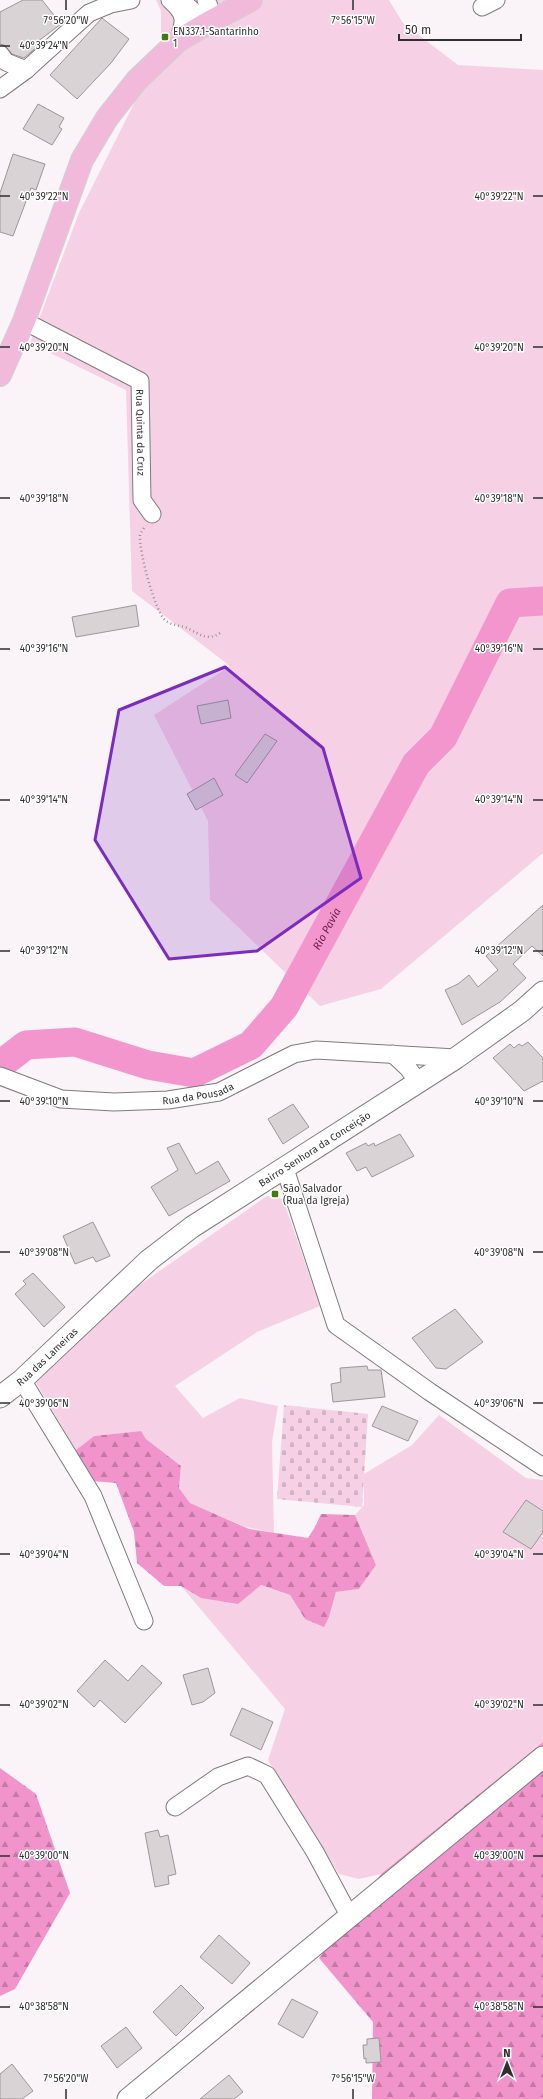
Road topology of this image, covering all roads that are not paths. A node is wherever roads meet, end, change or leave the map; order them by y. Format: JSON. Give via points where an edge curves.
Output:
{"nodes":[{"id":1,"x":130,"y":0,"type":"edge"},
{"id":2,"x":170,"y":0,"type":"edge"},
{"id":3,"x":176,"y":0,"type":"edge"},
{"id":4,"x":206,"y":0,"type":"edge"},
{"id":5,"x":251,"y":0,"type":"edge"},
{"id":6,"x":208,"y":23,"type":"junction"},
{"id":7,"x":178,"y":41,"type":"junction"},
{"id":8,"x":0,"y":54,"type":"edge"},
{"id":9,"x":26,"y":70,"type":"junction"},
{"id":10,"x":0,"y":77,"type":"edge"},
{"id":11,"x":0,"y":89,"type":"edge"},
{"id":12,"x":24,"y":321,"type":"junction"},
{"id":13,"x":0,"y":375,"type":"edge"},
{"id":14,"x":152,"y":514,"type":"road end"},
{"id":15,"x":543,"y":992,"type":"edge"},
{"id":16,"x":393,"y":1054,"type":"junction"},
{"id":17,"x":456,"y":1058,"type":"junction"},
{"id":18,"x":0,"y":1076,"type":"edge"},
{"id":19,"x":418,"y":1082,"type":"junction"},
{"id":20,"x":285,"y":1168,"type":"junction"},
{"id":21,"x":91,"y":1314,"type":"joint"},
{"id":22,"x":22,"y":1380,"type":"junction"},
{"id":23,"x":0,"y":1397,"type":"edge"},
{"id":24,"x":543,"y":1466,"type":"edge"},
{"id":25,"x":144,"y":1621,"type":"dead end"},
{"id":26,"x":543,"y":1757,"type":"edge"},
{"id":27,"x":175,"y":1807,"type":"dead end"},
{"id":28,"x":350,"y":1917,"type":"junction"},
{"id":29,"x":128,"y":2099,"type":"edge"}],
"edges":[{"from":1,"to":9,"type":"street","via":[[89,13]]},
{"from":2,"to":7,"type":"street","via":[[181,9],[184,24]]},
{"from":3,"to":6,"type":"street"},
{"from":4,"to":6,"type":"street"},
{"from":5,"to":6,"type":"main road"},
{"from":6,"to":7,"type":"main road"},
{"from":7,"to":12,"type":"main road","via":[[137,80],[107,118],[82,160]]},
{"from":8,"to":9,"type":"street","via":[[6,62]]},
{"from":9,"to":10,"type":"street"},
{"from":9,"to":11,"type":"street"},
{"from":12,"to":13,"type":"main road"},
{"from":12,"to":14,"type":"street","name":"Rua Quinta da Cruz","via":[[140,381],[142,500]]},
{"from":15,"to":17,"type":"street","name":"Bairro Senhora da Conceição","via":[[522,1011]]},
{"from":16,"to":17,"type":"street","name":"Rua da Pousada"},
{"from":16,"to":18,"type":"street","name":"Rua da Pousada","via":[[316,1050],[294,1054],[220,1092],[168,1100],[114,1102],[61,1099]]},
{"from":16,"to":19,"type":"street"},
{"from":17,"to":19,"type":"street","name":"Bairro Senhora da Conceição"},
{"from":19,"to":20,"type":"street","name":"Bairro Senhora da Conceição"},
{"from":20,"to":21,"type":"street","name":"Bairro Senhora da Conceição","via":[[192,1227],[149,1260]]},
{"from":20,"to":24,"type":"street","via":[[336,1325],[430,1392]]},
{"from":21,"to":22,"type":"street","name":"Rua das Lameiras"},
{"from":22,"to":23,"type":"street","name":"Rua das Lameiras"},
{"from":22,"to":25,"type":"street","via":[[93,1496]]},
{"from":26,"to":28,"type":"street"},
{"from":27,"to":28,"type":"street","via":[[218,1777],[248,1766],[267,1775],[315,1852]]},
{"from":28,"to":29,"type":"street"}]}
